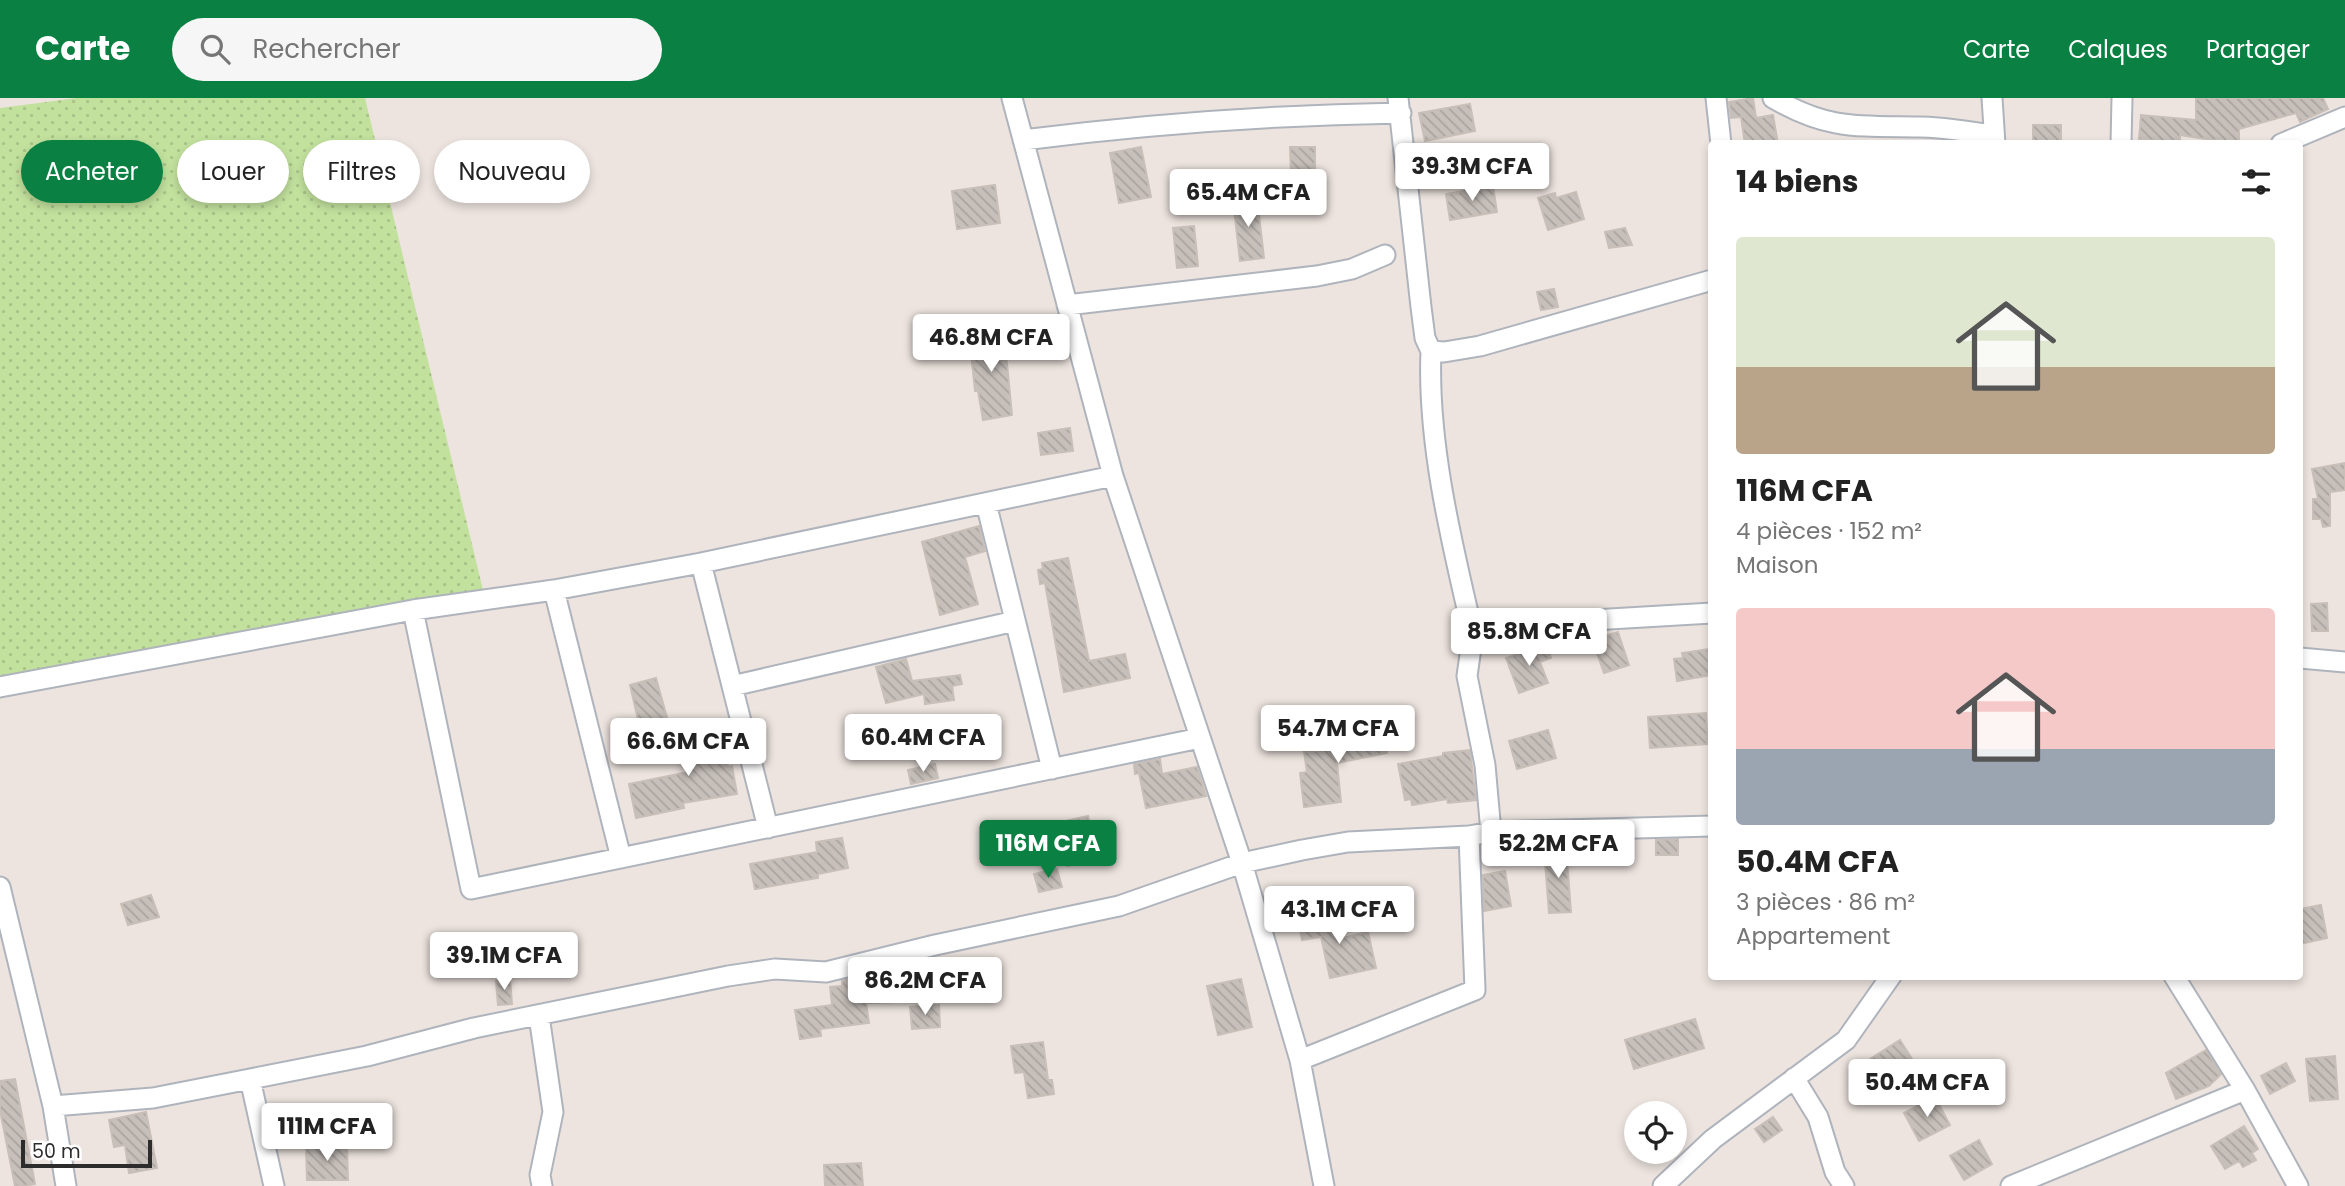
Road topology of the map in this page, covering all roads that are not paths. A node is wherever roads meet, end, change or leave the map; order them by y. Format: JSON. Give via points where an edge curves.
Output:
{"nodes":[{"id":1,"x":1012,"y":98,"type":"edge"},
{"id":2,"x":1716,"y":98,"type":"edge"},
{"id":3,"x":1773,"y":98,"type":"edge"},
{"id":4,"x":1992,"y":98,"type":"edge"},
{"id":5,"x":2122,"y":98,"type":"edge"},
{"id":6,"x":1399,"y":105,"type":"edge"},
{"id":7,"x":2345,"y":117,"type":"edge"},
{"id":8,"x":1995,"y":139,"type":"edge"},
{"id":9,"x":1023,"y":140,"type":"junction"},
{"id":10,"x":1721,"y":140,"type":"edge"},
{"id":11,"x":2122,"y":140,"type":"edge"},
{"id":12,"x":2290,"y":140,"type":"edge"},
{"id":13,"x":1385,"y":255,"type":"dead end"},
{"id":14,"x":1708,"y":281,"type":"edge"},
{"id":15,"x":1067,"y":305,"type":"junction"},
{"id":16,"x":1431,"y":351,"type":"junction"},
{"id":17,"x":1113,"y":476,"type":"junction"},
{"id":18,"x":986,"y":503,"type":"junction"},
{"id":19,"x":701,"y":563,"type":"junction"},
{"id":20,"x":554,"y":590,"type":"junction"},
{"id":21,"x":414,"y":610,"type":"junction"},
{"id":22,"x":1708,"y":613,"type":"edge"},
{"id":23,"x":1015,"y":621,"type":"junction"},
{"id":24,"x":1474,"y":634,"type":"junction"},
{"id":25,"x":2303,"y":658,"type":"edge"},
{"id":26,"x":2345,"y":662,"type":"edge"},
{"id":27,"x":732,"y":686,"type":"junction"},
{"id":28,"x":0,"y":687,"type":"edge"},
{"id":29,"x":1200,"y":738,"type":"junction"},
{"id":30,"x":1052,"y":769,"type":"junction"},
{"id":31,"x":1708,"y":827,"type":"edge"},
{"id":32,"x":768,"y":828,"type":"junction"},
{"id":33,"x":1492,"y":832,"type":"junction"},
{"id":34,"x":1469,"y":836,"type":"junction"},
{"id":35,"x":621,"y":859,"type":"junction"},
{"id":36,"x":1242,"y":863,"type":"junction"},
{"id":37,"x":0,"y":887,"type":"edge"},
{"id":38,"x":1888,"y":980,"type":"edge"},
{"id":39,"x":2176,"y":980,"type":"edge"},
{"id":40,"x":539,"y":1016,"type":"junction"},
{"id":41,"x":1300,"y":1060,"type":"junction"},
{"id":42,"x":1794,"y":1078,"type":"junction"},
{"id":43,"x":250,"y":1079,"type":"junction"},
{"id":44,"x":2245,"y":1090,"type":"junction"},
{"id":45,"x":53,"y":1105,"type":"junction"},
{"id":46,"x":66,"y":1186,"type":"edge"},
{"id":47,"x":274,"y":1186,"type":"edge"},
{"id":48,"x":542,"y":1186,"type":"edge"},
{"id":49,"x":1324,"y":1186,"type":"edge"},
{"id":50,"x":1663,"y":1186,"type":"edge"},
{"id":51,"x":1844,"y":1186,"type":"edge"},
{"id":52,"x":2011,"y":1186,"type":"edge"},
{"id":53,"x":2298,"y":1186,"type":"edge"}],
"edges":[{"from":1,"to":9,"type":"street"},
{"from":2,"to":10,"type":"street"},
{"from":3,"to":8,"type":"street","via":[[1833,124],[1920,127]]},
{"from":4,"to":8,"type":"street"},
{"from":5,"to":11,"type":"street"},
{"from":6,"to":9,"type":"street","via":[[1147,124]]},
{"from":6,"to":16,"type":"street","via":[[1425,338]]},
{"from":7,"to":12,"type":"street"},
{"from":9,"to":15,"type":"street"},
{"from":13,"to":15,"type":"street","via":[[1352,269],[1317,276]]},
{"from":14,"to":16,"type":"street","via":[[1490,344]]},
{"from":15,"to":17,"type":"street"},
{"from":16,"to":24,"type":"street","via":[[1431,408]]},
{"from":17,"to":18,"type":"street"},
{"from":17,"to":29,"type":"street"},
{"from":18,"to":19,"type":"street"},
{"from":18,"to":23,"type":"street"},
{"from":19,"to":20,"type":"street"},
{"from":19,"to":27,"type":"street"},
{"from":20,"to":21,"type":"street"},
{"from":20,"to":35,"type":"street"},
{"from":21,"to":28,"type":"street"},
{"from":21,"to":35,"type":"street","via":[[471,889]]},
{"from":22,"to":24,"type":"street","via":[[1490,626]]},
{"from":23,"to":27,"type":"street"},
{"from":23,"to":30,"type":"street"},
{"from":24,"to":33,"type":"street","via":[[1467,676],[1485,765]]},
{"from":25,"to":26,"type":"street"},
{"from":27,"to":32,"type":"street"},
{"from":29,"to":30,"type":"street"},
{"from":29,"to":36,"type":"street"},
{"from":30,"to":32,"type":"street"},
{"from":31,"to":33,"type":"street"},
{"from":32,"to":35,"type":"street"},
{"from":33,"to":34,"type":"street"},
{"from":34,"to":36,"type":"street","via":[[1348,842]]},
{"from":34,"to":41,"type":"street","via":[[1475,990]]},
{"from":36,"to":40,"type":"street","via":[[1119,906],[826,972],[775,969]]},
{"from":36,"to":41,"type":"street"},
{"from":37,"to":45,"type":"street"},
{"from":38,"to":42,"type":"street","via":[[1846,1040]]},
{"from":39,"to":44,"type":"street"},
{"from":40,"to":43,"type":"street"},
{"from":40,"to":48,"type":"street","via":[[553,1112],[540,1175]]},
{"from":41,"to":49,"type":"street"},
{"from":42,"to":50,"type":"street","via":[[1713,1139]]},
{"from":42,"to":51,"type":"street","via":[[1818,1117]]},
{"from":43,"to":45,"type":"street","via":[[153,1098]]},
{"from":43,"to":47,"type":"street"},
{"from":44,"to":52,"type":"street"},
{"from":44,"to":53,"type":"street"},
{"from":45,"to":46,"type":"street"}]}
